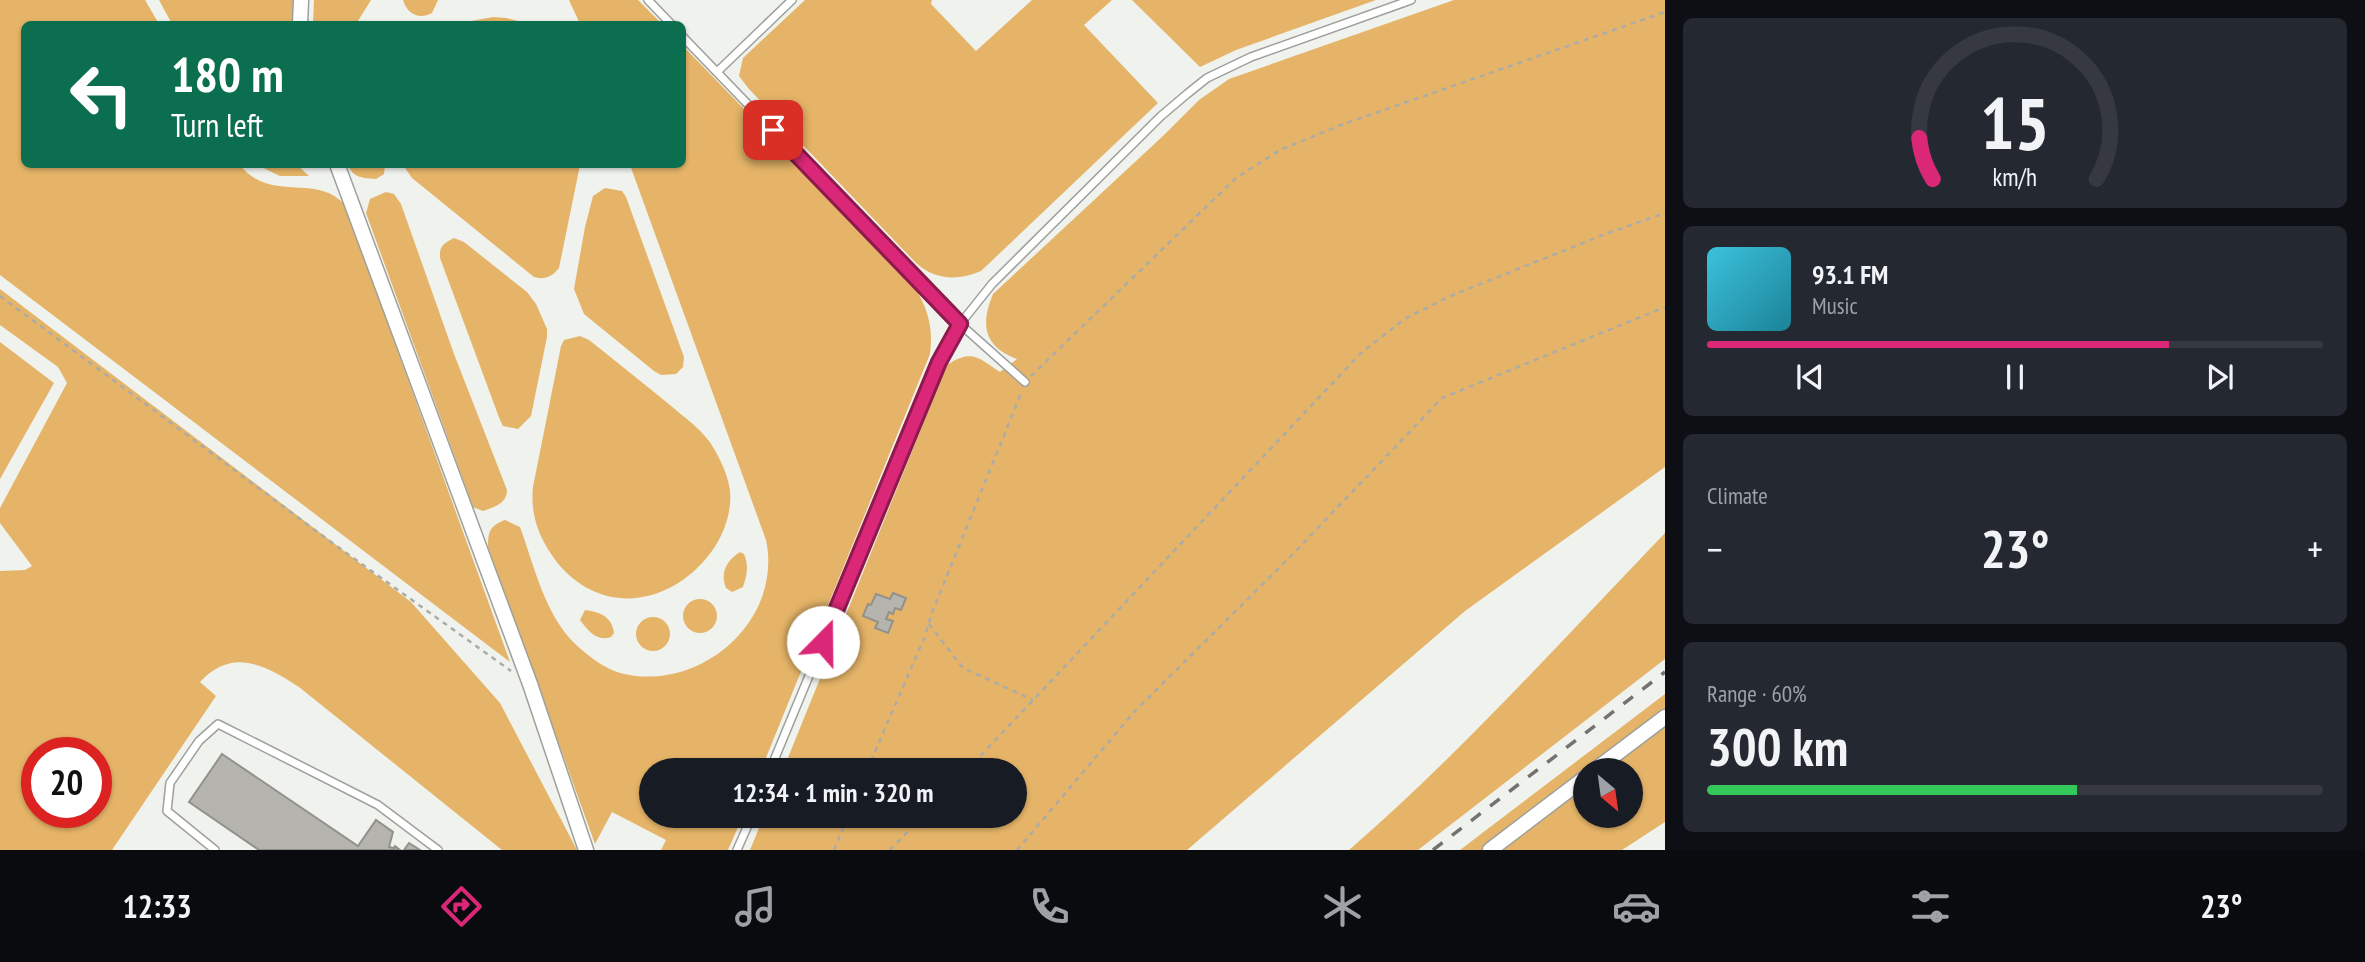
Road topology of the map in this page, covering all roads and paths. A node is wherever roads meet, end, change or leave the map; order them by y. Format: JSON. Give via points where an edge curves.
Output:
{"nodes":[{"id":1,"x":301,"y":0,"type":"edge"},
{"id":2,"x":648,"y":0,"type":"edge"},
{"id":3,"x":792,"y":0,"type":"edge"},
{"id":4,"x":1411,"y":0,"type":"edge"},
{"id":5,"x":1665,"y":12,"type":"edge"},
{"id":6,"x":300,"y":21,"type":"edge"},
{"id":7,"x":668,"y":21,"type":"edge"},
{"id":8,"x":686,"y":40,"type":"edge"},
{"id":9,"x":717,"y":72,"type":"junction"},
{"id":10,"x":338,"y":168,"type":"edge"},
{"id":11,"x":1665,"y":213,"type":"edge"},
{"id":12,"x":0,"y":296,"type":"edge"},
{"id":13,"x":1665,"y":307,"type":"edge"},
{"id":14,"x":960,"y":324,"type":"junction"},
{"id":15,"x":1026,"y":382,"type":"junction"},
{"id":16,"x":929,"y":623,"type":"junction"},
{"id":17,"x":530,"y":684,"type":"junction"},
{"id":18,"x":1033,"y":700,"type":"junction"},
{"id":19,"x":1665,"y":717,"type":"edge"},
{"id":20,"x":776,"y":758,"type":"edge"},
{"id":21,"x":872,"y":758,"type":"edge"},
{"id":22,"x":978,"y":758,"type":"edge"},
{"id":23,"x":1611,"y":758,"type":"edge"},
{"id":24,"x":1573,"y":787,"type":"edge"},
{"id":25,"x":747,"y":828,"type":"edge"},
{"id":26,"x":843,"y":828,"type":"edge"},
{"id":27,"x":911,"y":828,"type":"edge"},
{"id":28,"x":215,"y":850,"type":"edge"},
{"id":29,"x":438,"y":850,"type":"edge"},
{"id":30,"x":586,"y":850,"type":"edge"},
{"id":31,"x":737,"y":850,"type":"edge"},
{"id":32,"x":834,"y":850,"type":"edge"},
{"id":33,"x":890,"y":850,"type":"edge"},
{"id":34,"x":1017,"y":850,"type":"edge"},
{"id":35,"x":1490,"y":850,"type":"edge"}],
"edges":[{"from":1,"to":6,"type":"street"},
{"from":2,"to":7,"type":"lane"},
{"from":3,"to":9,"type":"lane"},
{"from":4,"to":14,"type":"lane","via":[[1251,57],[1208,78],[1123,153],[992,284]]},
{"from":5,"to":15,"type":"path","via":[[1280,150],[1236,178]]},
{"from":8,"to":9,"type":"lane"},
{"from":9,"to":14,"type":"lane"},
{"from":10,"to":17,"type":"street"},
{"from":11,"to":18,"type":"path","via":[[1453,295],[1406,318],[1362,352]]},
{"from":12,"to":17,"type":"path"},
{"from":13,"to":34,"type":"path","via":[[1441,398],[1135,711]]},
{"from":14,"to":15,"type":"lane"},
{"from":14,"to":20,"type":"lane","via":[[939,362]]},
{"from":15,"to":16,"type":"path"},
{"from":16,"to":18,"type":"path","via":[[963,668]]},
{"from":16,"to":21,"type":"path"},
{"from":17,"to":30,"type":"street"},
{"from":18,"to":22,"type":"path"},
{"from":19,"to":23,"type":"street"},
{"from":24,"to":35,"type":"street"},
{"from":25,"to":31,"type":"lane"},
{"from":26,"to":32,"type":"path"},
{"from":27,"to":33,"type":"path"},
{"from":28,"to":29,"type":"lane","via":[[167,811],[170,783],[198,741],[218,724],[378,805]]}]}
